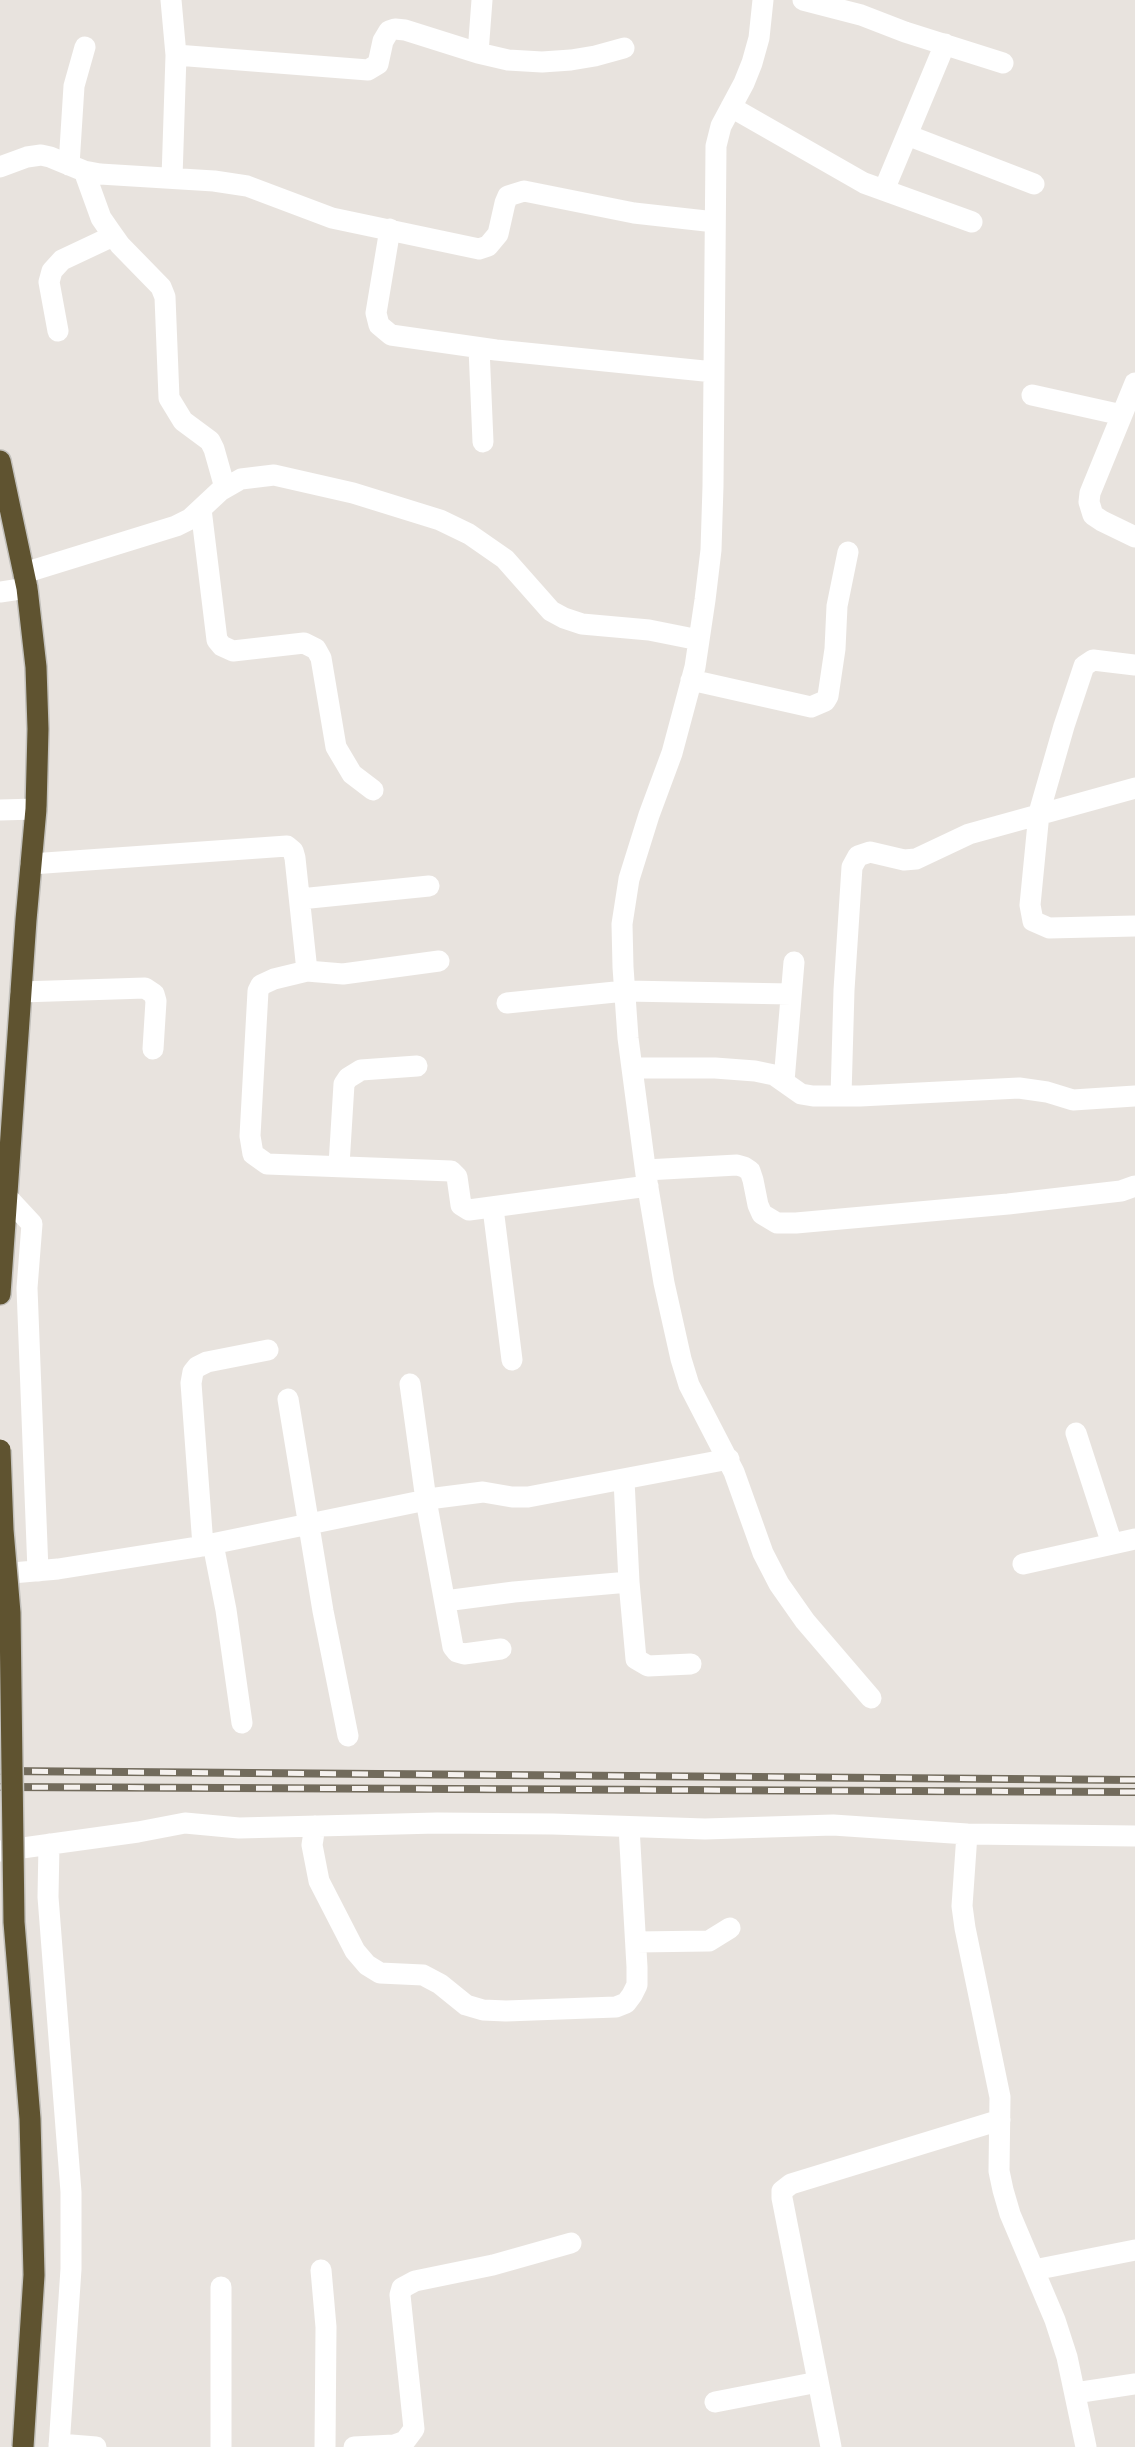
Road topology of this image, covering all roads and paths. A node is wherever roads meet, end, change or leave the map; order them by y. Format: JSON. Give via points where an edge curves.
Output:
{"nodes":[{"id":1,"x":171,"y":0,"type":"edge"},
{"id":2,"x":482,"y":0,"type":"edge"},
{"id":3,"x":763,"y":0,"type":"edge"},
{"id":4,"x":803,"y":0,"type":"edge"},
{"id":5,"x":945,"y":44,"type":"junction"},
{"id":6,"x":85,"y":47,"type":"dead end"},
{"id":7,"x":624,"y":47,"type":"dead end"},
{"id":8,"x":478,"y":53,"type":"junction"},
{"id":9,"x":176,"y":55,"type":"junction"},
{"id":10,"x":1003,"y":63,"type":"dead end"},
{"id":11,"x":731,"y":107,"type":"junction"},
{"id":12,"x":906,"y":135,"type":"junction"},
{"id":13,"x":0,"y":167,"type":"edge"},
{"id":14,"x":77,"y":168,"type":"junction"},
{"id":15,"x":172,"y":178,"type":"junction"},
{"id":16,"x":1034,"y":184,"type":"dead end"},
{"id":17,"x":884,"y":190,"type":"junction"},
{"id":18,"x":715,"y":222,"type":"junction"},
{"id":19,"x":972,"y":222,"type":"dead end"},
{"id":20,"x":390,"y":229,"type":"junction"},
{"id":21,"x":113,"y":236,"type":"junction"},
{"id":22,"x":58,"y":331,"type":"dead end"},
{"id":23,"x":479,"y":348,"type":"junction"},
{"id":24,"x":714,"y":372,"type":"junction"},
{"id":25,"x":1135,"y":383,"type":"edge"},
{"id":26,"x":1032,"y":395,"type":"dead end"},
{"id":27,"x":1122,"y":415,"type":"junction"},
{"id":28,"x":483,"y":442,"type":"dead end"},
{"id":29,"x":0,"y":461,"type":"edge"},
{"id":30,"x":225,"y":488,"type":"junction"},
{"id":31,"x":201,"y":509,"type":"junction"},
{"id":32,"x":1135,"y":537,"type":"edge"},
{"id":33,"x":848,"y":552,"type":"dead end"},
{"id":34,"x":25,"y":581,"type":"junction"},
{"id":35,"x":0,"y":592,"type":"edge"},
{"id":36,"x":699,"y":640,"type":"junction"},
{"id":37,"x":1135,"y":665,"type":"edge"},
{"id":38,"x":691,"y":681,"type":"junction"},
{"id":39,"x":1135,"y":788,"type":"edge"},
{"id":40,"x":373,"y":790,"type":"dead end"},
{"id":41,"x":36,"y":809,"type":"junction"},
{"id":42,"x":0,"y":810,"type":"edge"},
{"id":43,"x":1039,"y":813,"type":"junction"},
{"id":44,"x":31,"y":864,"type":"junction"},
{"id":45,"x":429,"y":886,"type":"dead end"},
{"id":46,"x":300,"y":899,"type":"junction"},
{"id":47,"x":1135,"y":926,"type":"edge"},
{"id":48,"x":439,"y":961,"type":"dead end"},
{"id":49,"x":794,"y":962,"type":"dead end"},
{"id":50,"x":307,"y":971,"type":"junction"},
{"id":51,"x":625,"y":991,"type":"junction"},
{"id":52,"x":21,"y":992,"type":"junction"},
{"id":53,"x":791,"y":994,"type":"junction"},
{"id":54,"x":507,"y":1003,"type":"dead end"},
{"id":55,"x":153,"y":1049,"type":"dead end"},
{"id":56,"x":416,"y":1066,"type":"dead end"},
{"id":57,"x":632,"y":1068,"type":"junction"},
{"id":58,"x":784,"y":1081,"type":"junction"},
{"id":59,"x":841,"y":1096,"type":"junction"},
{"id":60,"x":1135,"y":1096,"type":"edge"},
{"id":61,"x":339,"y":1165,"type":"junction"},
{"id":62,"x":647,"y":1178,"type":"junction"},
{"id":63,"x":1135,"y":1186,"type":"edge"},
{"id":64,"x":6,"y":1196,"type":"junction"},
{"id":65,"x":493,"y":1208,"type":"junction"},
{"id":66,"x":0,"y":1294,"type":"edge"},
{"id":67,"x":268,"y":1350,"type":"dead end"},
{"id":68,"x":512,"y":1360,"type":"dead end"},
{"id":69,"x":410,"y":1384,"type":"dead end"},
{"id":70,"x":288,"y":1399,"type":"dead end"},
{"id":71,"x":1076,"y":1433,"type":"dead end"},
{"id":72,"x":0,"y":1450,"type":"edge"},
{"id":73,"x":729,"y":1460,"type":"junction"},
{"id":74,"x":624,"y":1480,"type":"junction"},
{"id":75,"x":426,"y":1500,"type":"junction"},
{"id":76,"x":310,"y":1524,"type":"junction"},
{"id":77,"x":1135,"y":1539,"type":"edge"},
{"id":78,"x":1112,"y":1544,"type":"junction"},
{"id":79,"x":208,"y":1545,"type":"junction"},
{"id":80,"x":1023,"y":1564,"type":"dead end"},
{"id":81,"x":38,"y":1571,"type":"junction"},
{"id":82,"x":0,"y":1574,"type":"edge"},
{"id":83,"x":629,"y":1582,"type":"junction"},
{"id":84,"x":444,"y":1601,"type":"junction"},
{"id":85,"x":501,"y":1649,"type":"dead end"},
{"id":86,"x":691,"y":1664,"type":"dead end"},
{"id":87,"x":871,"y":1698,"type":"dead end"},
{"id":88,"x":242,"y":1723,"type":"dead end"},
{"id":89,"x":348,"y":1736,"type":"dead end"},
{"id":90,"x":315,"y":1826,"type":"junction"},
{"id":91,"x":629,"y":1827,"type":"junction"},
{"id":92,"x":967,"y":1834,"type":"junction"},
{"id":93,"x":1135,"y":1836,"type":"edge"},
{"id":94,"x":49,"y":1844,"type":"junction"},
{"id":95,"x":0,"y":1850,"type":"edge"},
{"id":96,"x":730,"y":1928,"type":"dead end"},
{"id":97,"x":636,"y":1942,"type":"junction"},
{"id":98,"x":1000,"y":2120,"type":"junction"},
{"id":99,"x":571,"y":2243,"type":"dead end"},
{"id":100,"x":1135,"y":2250,"type":"edge"},
{"id":101,"x":321,"y":2270,"type":"dead end"},
{"id":102,"x":1034,"y":2270,"type":"junction"},
{"id":103,"x":221,"y":2287,"type":"dead end"},
{"id":104,"x":818,"y":2382,"type":"junction"},
{"id":105,"x":1135,"y":2384,"type":"edge"},
{"id":106,"x":1074,"y":2393,"type":"junction"},
{"id":107,"x":715,"y":2402,"type":"dead end"},
{"id":108,"x":411,"y":2442,"type":"edge"},
{"id":109,"x":59,"y":2446,"type":"edge"},
{"id":110,"x":23,"y":2447,"type":"edge"},
{"id":111,"x":96,"y":2447,"type":"edge"},
{"id":112,"x":220,"y":2447,"type":"edge"},
{"id":113,"x":325,"y":2447,"type":"edge"},
{"id":114,"x":354,"y":2447,"type":"edge"},
{"id":115,"x":831,"y":2447,"type":"edge"},
{"id":116,"x":1086,"y":2447,"type":"edge"}],
"edges":[{"from":1,"to":9,"type":"street"},
{"from":2,"to":8,"type":"street"},
{"from":3,"to":11,"type":"street","via":[[752,63]]},
{"from":4,"to":5,"type":"street"},
{"from":5,"to":10,"type":"street"},
{"from":5,"to":12,"type":"street"},
{"from":6,"to":14,"type":"street","via":[[74,86]]},
{"from":7,"to":8,"type":"street","via":[[595,56],[542,62]]},
{"from":8,"to":9,"type":"street","via":[[395,29],[383,41],[378,64],[369,70]]},
{"from":9,"to":15,"type":"street"},
{"from":11,"to":17,"type":"street"},
{"from":11,"to":18,"type":"street","via":[[716,146]]},
{"from":12,"to":16,"type":"street"},
{"from":12,"to":17,"type":"street"},
{"from":13,"to":14,"type":"street","via":[[41,155]]},
{"from":14,"to":15,"type":"street"},
{"from":14,"to":21,"type":"street"},
{"from":15,"to":20,"type":"street","via":[[247,186],[332,218]]},
{"from":17,"to":19,"type":"street"},
{"from":18,"to":20,"type":"street","via":[[623,211],[524,191],[509,196],[498,234],[479,249]]},
{"from":18,"to":24,"type":"street"},
{"from":20,"to":23,"type":"street","via":[[376,313],[379,325],[391,335]]},
{"from":21,"to":22,"type":"street","via":[[62,260],[52,271],[49,282]]},
{"from":21,"to":30,"type":"street","via":[[161,286],[169,398],[183,421],[215,449]]},
{"from":23,"to":24,"type":"street"},
{"from":23,"to":28,"type":"street"},
{"from":24,"to":36,"type":"street","via":[[711,550]]},
{"from":25,"to":27,"type":"street"},
{"from":26,"to":27,"type":"street"},
{"from":27,"to":32,"type":"street","via":[[1089,502],[1101,522]]},
{"from":29,"to":34,"type":"highway"},
{"from":30,"to":31,"type":"street"},
{"from":30,"to":36,"type":"street","via":[[241,479],[274,475],[440,520],[505,559],[551,611],[564,618]]},
{"from":31,"to":34,"type":"street","via":[[176,526]]},
{"from":31,"to":40,"type":"street","via":[[217,640],[233,651],[304,643],[316,649],[336,747],[352,775]]},
{"from":33,"to":38,"type":"street","via":[[825,701],[811,706]]},
{"from":34,"to":35,"type":"street"},
{"from":34,"to":41,"type":"highway","via":[[36,667]]},
{"from":36,"to":38,"type":"street"},
{"from":37,"to":43,"type":"street","via":[[1093,660],[1084,666]]},
{"from":38,"to":51,"type":"street","via":[[629,879],[622,924]]},
{"from":39,"to":43,"type":"street"},
{"from":41,"to":42,"type":"street"},
{"from":41,"to":44,"type":"highway"},
{"from":43,"to":47,"type":"street","via":[[1030,905],[1033,921],[1049,928]]},
{"from":43,"to":59,"type":"street","via":[[956,839],[916,859],[870,852],[854,862]]},
{"from":44,"to":46,"type":"street","via":[[287,846],[295,858]]},
{"from":44,"to":52,"type":"highway"},
{"from":45,"to":46,"type":"street"},
{"from":46,"to":50,"type":"street"},
{"from":48,"to":50,"type":"street","via":[[343,974]]},
{"from":49,"to":53,"type":"street"},
{"from":50,"to":61,"type":"street","via":[[265,982],[258,991],[249,1145],[267,1164]]},
{"from":51,"to":53,"type":"street"},
{"from":51,"to":54,"type":"street"},
{"from":51,"to":57,"type":"street"},
{"from":52,"to":55,"type":"street","via":[[145,988],[156,1001]]},
{"from":52,"to":64,"type":"highway"},
{"from":53,"to":58,"type":"street"},
{"from":56,"to":61,"type":"street","via":[[360,1070],[348,1077]]},
{"from":57,"to":58,"type":"street","via":[[755,1071]]},
{"from":57,"to":62,"type":"street"},
{"from":58,"to":59,"type":"street","via":[[801,1094]]},
{"from":59,"to":60,"type":"street","via":[[1019,1088],[1073,1100]]},
{"from":61,"to":65,"type":"street","via":[[451,1171],[457,1177],[464,1209]]},
{"from":62,"to":63,"type":"street","via":[[737,1164],[750,1171],[762,1214],[777,1223],[1008,1204]]},
{"from":62,"to":65,"type":"street"},
{"from":62,"to":73,"type":"street","via":[[681,1359],[689,1385]]},
{"from":64,"to":66,"type":"highway"},
{"from":64,"to":81,"type":"street","via":[[32,1224],[27,1288]]},
{"from":65,"to":68,"type":"street"},
{"from":67,"to":79,"type":"street","via":[[207,1362],[193,1372]]},
{"from":69,"to":75,"type":"street"},
{"from":70,"to":76,"type":"street"},
{"from":71,"to":78,"type":"street"},
{"from":72,"to":110,"type":"highway","bridge":true,"via":[[10,1613],[14,1922],[30,2119],[34,2275]]},
{"from":73,"to":74,"type":"street"},
{"from":73,"to":87,"type":"street","via":[[779,1584]]},
{"from":74,"to":75,"type":"street","via":[[528,1497],[483,1492]]},
{"from":74,"to":83,"type":"street"},
{"from":75,"to":76,"type":"street"},
{"from":75,"to":84,"type":"street"},
{"from":76,"to":79,"type":"street"},
{"from":76,"to":89,"type":"street"},
{"from":77,"to":78,"type":"street"},
{"from":78,"to":80,"type":"street"},
{"from":79,"to":81,"type":"street"},
{"from":79,"to":88,"type":"street","via":[[226,1609]]},
{"from":81,"to":82,"type":"street"},
{"from":83,"to":84,"type":"street"},
{"from":83,"to":86,"type":"street","via":[[636,1659],[648,1666]]},
{"from":84,"to":85,"type":"street","via":[[450,1639],[457,1652]]},
{"from":90,"to":91,"type":"street"},
{"from":90,"to":94,"type":"street","via":[[239,1828],[185,1823]]},
{"from":90,"to":97,"type":"street","via":[[312,1846],[319,1881],[355,1951],[380,1973],[423,1975],[466,2005],[506,2011],[616,2007],[626,2003],[637,1985]]},
{"from":91,"to":92,"type":"street","via":[[833,1825]]},
{"from":91,"to":97,"type":"street"},
{"from":92,"to":93,"type":"street"},
{"from":92,"to":98,"type":"street","via":[[964,1928],[996,2073]]},
{"from":94,"to":95,"type":"street"},
{"from":94,"to":109,"type":"street","via":[[48,1897],[71,2192],[71,2269]]},
{"from":96,"to":97,"type":"street","via":[[709,1941]]},
{"from":98,"to":102,"type":"street","via":[[1003,2190]]},
{"from":98,"to":104,"type":"street","via":[[785,2187],[782,2198]]},
{"from":99,"to":108,"type":"street","via":[[402,2288],[414,2417]]},
{"from":100,"to":102,"type":"street"},
{"from":101,"to":113,"type":"street","via":[[326,2327]]},
{"from":102,"to":106,"type":"street","via":[[1055,2320]]},
{"from":103,"to":112,"type":"street"},
{"from":104,"to":107,"type":"street"},
{"from":104,"to":115,"type":"street"},
{"from":105,"to":106,"type":"street"},
{"from":106,"to":116,"type":"street"},
{"from":108,"to":114,"type":"street"},
{"from":109,"to":111,"type":"street"}]}
